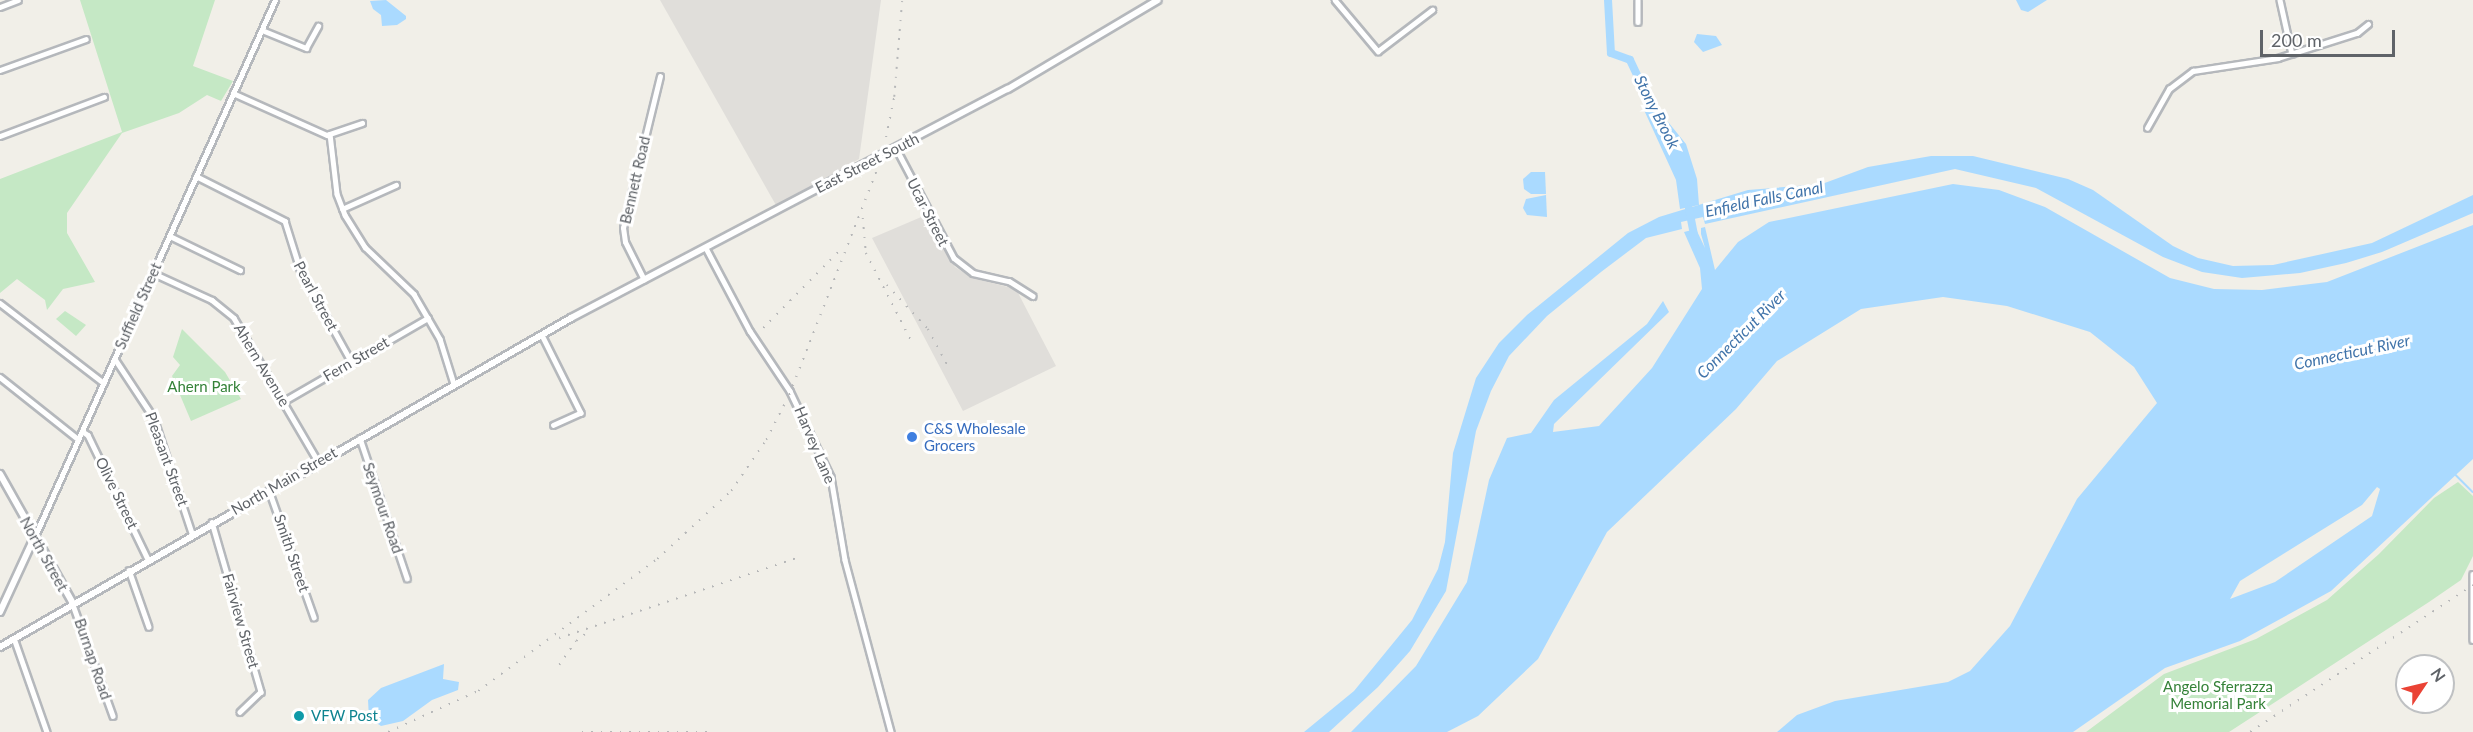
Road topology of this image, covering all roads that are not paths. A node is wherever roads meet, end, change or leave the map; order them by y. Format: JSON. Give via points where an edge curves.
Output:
{"nodes":[{"id":1,"x":18,"y":0,"type":"edge"},
{"id":2,"x":275,"y":0,"type":"edge"},
{"id":3,"x":1158,"y":0,"type":"edge"},
{"id":4,"x":1335,"y":0,"type":"edge"},
{"id":5,"x":1638,"y":0,"type":"edge"},
{"id":6,"x":2280,"y":0,"type":"edge"},
{"id":7,"x":0,"y":7,"type":"edge"},
{"id":8,"x":1432,"y":10,"type":"dead end"},
{"id":9,"x":1638,"y":22,"type":"dead end"},
{"id":10,"x":2367,"y":24,"type":"dead end"},
{"id":11,"x":318,"y":26,"type":"dead end"},
{"id":12,"x":262,"y":30,"type":"junction"},
{"id":13,"x":86,"y":39,"type":"dead end"},
{"id":14,"x":2292,"y":54,"type":"junction"},
{"id":15,"x":0,"y":70,"type":"edge"},
{"id":16,"x":660,"y":76,"type":"dead end"},
{"id":17,"x":233,"y":93,"type":"junction"},
{"id":18,"x":104,"y":97,"type":"dead end"},
{"id":19,"x":362,"y":123,"type":"dead end"},
{"id":20,"x":2147,"y":128,"type":"dead end"},
{"id":21,"x":330,"y":134,"type":"junction"},
{"id":22,"x":0,"y":136,"type":"edge"},
{"id":23,"x":896,"y":148,"type":"junction"},
{"id":24,"x":196,"y":176,"type":"junction"},
{"id":25,"x":396,"y":185,"type":"dead end"},
{"id":26,"x":342,"y":209,"type":"junction"},
{"id":27,"x":170,"y":236,"type":"junction"},
{"id":28,"x":706,"y":248,"type":"junction"},
{"id":29,"x":240,"y":270,"type":"dead end"},
{"id":30,"x":153,"y":273,"type":"junction"},
{"id":31,"x":644,"y":280,"type":"junction"},
{"id":32,"x":1033,"y":296,"type":"dead end"},
{"id":33,"x":0,"y":303,"type":"edge"},
{"id":34,"x":428,"y":318,"type":"junction"},
{"id":35,"x":571,"y":318,"type":"joint"},
{"id":36,"x":542,"y":335,"type":"junction"},
{"id":37,"x":115,"y":359,"type":"junction"},
{"id":38,"x":351,"y":361,"type":"junction"},
{"id":39,"x":0,"y":377,"type":"edge"},
{"id":40,"x":104,"y":383,"type":"junction"},
{"id":41,"x":454,"y":384,"type":"junction"},
{"id":42,"x":284,"y":401,"type":"junction"},
{"id":43,"x":554,"y":425,"type":"dead end"},
{"id":44,"x":82,"y":432,"type":"junction"},
{"id":45,"x":360,"y":438,"type":"junction"},
{"id":46,"x":78,"y":439,"type":"junction"},
{"id":47,"x":318,"y":461,"type":"junction"},
{"id":48,"x":0,"y":474,"type":"edge"},
{"id":49,"x":269,"y":490,"type":"junction"},
{"id":50,"x":212,"y":522,"type":"junction"},
{"id":51,"x":192,"y":533,"type":"junction"},
{"id":52,"x":35,"y":536,"type":"junction"},
{"id":53,"x":148,"y":559,"type":"junction"},
{"id":54,"x":129,"y":570,"type":"junction"},
{"id":55,"x":2473,"y":574,"type":"edge"},
{"id":56,"x":407,"y":578,"type":"dead end"},
{"id":57,"x":72,"y":602,"type":"junction"},
{"id":58,"x":0,"y":612,"type":"edge"},
{"id":59,"x":314,"y":617,"type":"dead end"},
{"id":60,"x":149,"y":627,"type":"dead end"},
{"id":61,"x":14,"y":638,"type":"junction"},
{"id":62,"x":2473,"y":640,"type":"edge"},
{"id":63,"x":0,"y":647,"type":"edge"},
{"id":64,"x":240,"y":712,"type":"dead end"},
{"id":65,"x":113,"y":717,"type":"dead end"},
{"id":66,"x":47,"y":732,"type":"edge"},
{"id":67,"x":891,"y":732,"type":"edge"}],
"edges":[{"from":1,"to":7,"type":"street"},
{"from":2,"to":12,"type":"street","name":"Suffield Street"},
{"from":3,"to":23,"type":"main road","name":"East Street South","via":[[1048,66]]},
{"from":4,"to":8,"type":"street","via":[[1378,51]]},
{"from":5,"to":9,"type":"street"},
{"from":6,"to":14,"type":"street"},
{"from":10,"to":14,"type":"street","via":[[2357,33]]},
{"from":11,"to":12,"type":"street","via":[[306,48]]},
{"from":12,"to":17,"type":"street","name":"Suffield Street"},
{"from":13,"to":15,"type":"street"},
{"from":14,"to":20,"type":"street","via":[[2193,71],[2169,89]]},
{"from":16,"to":31,"type":"street","name":"Bennett Road","via":[[623,228],[625,242]]},
{"from":17,"to":21,"type":"street"},
{"from":17,"to":24,"type":"street","name":"Suffield Street"},
{"from":18,"to":22,"type":"street"},
{"from":19,"to":21,"type":"street"},
{"from":21,"to":26,"type":"street"},
{"from":23,"to":28,"type":"main road","name":"East Street South"},
{"from":23,"to":32,"type":"street","name":"Ucar Street","via":[[954,258],[973,273],[1009,281]]},
{"from":24,"to":27,"type":"street","name":"Suffield Street"},
{"from":24,"to":38,"type":"street","name":"Pearl Street","via":[[285,221],[300,269]]},
{"from":25,"to":26,"type":"street"},
{"from":26,"to":34,"type":"street","via":[[363,245],[408,285]]},
{"from":27,"to":29,"type":"street"},
{"from":27,"to":30,"type":"street","name":"Suffield Street"},
{"from":28,"to":31,"type":"main road","name":"East Street South"},
{"from":28,"to":67,"type":"street","name":"Harvey Lane","via":[[750,331],[790,391],[831,477],[844,555]]},
{"from":30,"to":37,"type":"street","name":"Suffield Street"},
{"from":30,"to":42,"type":"street","name":"Ahern Avenue","via":[[227,311],[241,327]]},
{"from":31,"to":35,"type":"main road","name":"East Street South"},
{"from":33,"to":40,"type":"street"},
{"from":34,"to":38,"type":"street","name":"Fern Street"},
{"from":34,"to":41,"type":"street","via":[[440,339]]},
{"from":35,"to":36,"type":"main road","name":"North Main Street"},
{"from":36,"to":41,"type":"main road","name":"North Main Street"},
{"from":36,"to":43,"type":"street","via":[[581,414]]},
{"from":37,"to":40,"type":"street","name":"Suffield Street"},
{"from":37,"to":51,"type":"street","name":"Pleasant Street","via":[[154,417]]},
{"from":38,"to":42,"type":"street","name":"Fern Street"},
{"from":39,"to":46,"type":"street"},
{"from":40,"to":44,"type":"street","name":"Suffield Street"},
{"from":41,"to":45,"type":"main road","name":"North Main Street"},
{"from":42,"to":47,"type":"street","name":"Ahern Avenue"},
{"from":44,"to":46,"type":"street","name":"Suffield Street"},
{"from":44,"to":53,"type":"street","name":"Olive Street","via":[[88,435]]},
{"from":45,"to":47,"type":"main road","name":"North Main Street"},
{"from":45,"to":56,"type":"street","name":"Seymour Road"},
{"from":46,"to":52,"type":"street","name":"Suffield Street"},
{"from":47,"to":49,"type":"main road","name":"North Main Street"},
{"from":48,"to":52,"type":"main road","name":"North Street"},
{"from":49,"to":50,"type":"main road","name":"North Main Street"},
{"from":49,"to":59,"type":"street","name":"Smith Street"},
{"from":50,"to":51,"type":"main road","name":"North Main Street"},
{"from":50,"to":64,"type":"street","name":"Fairview Street","via":[[261,692]]},
{"from":51,"to":53,"type":"main road","name":"North Main Street"},
{"from":52,"to":57,"type":"main road","name":"North Street"},
{"from":52,"to":58,"type":"main road","name":"Suffield Street"},
{"from":53,"to":54,"type":"main road","name":"North Main Street"},
{"from":54,"to":57,"type":"main road","name":"North Main Street"},
{"from":54,"to":60,"type":"street"},
{"from":55,"to":62,"type":"street"},
{"from":57,"to":61,"type":"main road","name":"North Main Street"},
{"from":57,"to":65,"type":"street","name":"Burnap Road"},
{"from":61,"to":63,"type":"main road","name":"North Main Street"},
{"from":61,"to":66,"type":"street"}]}
